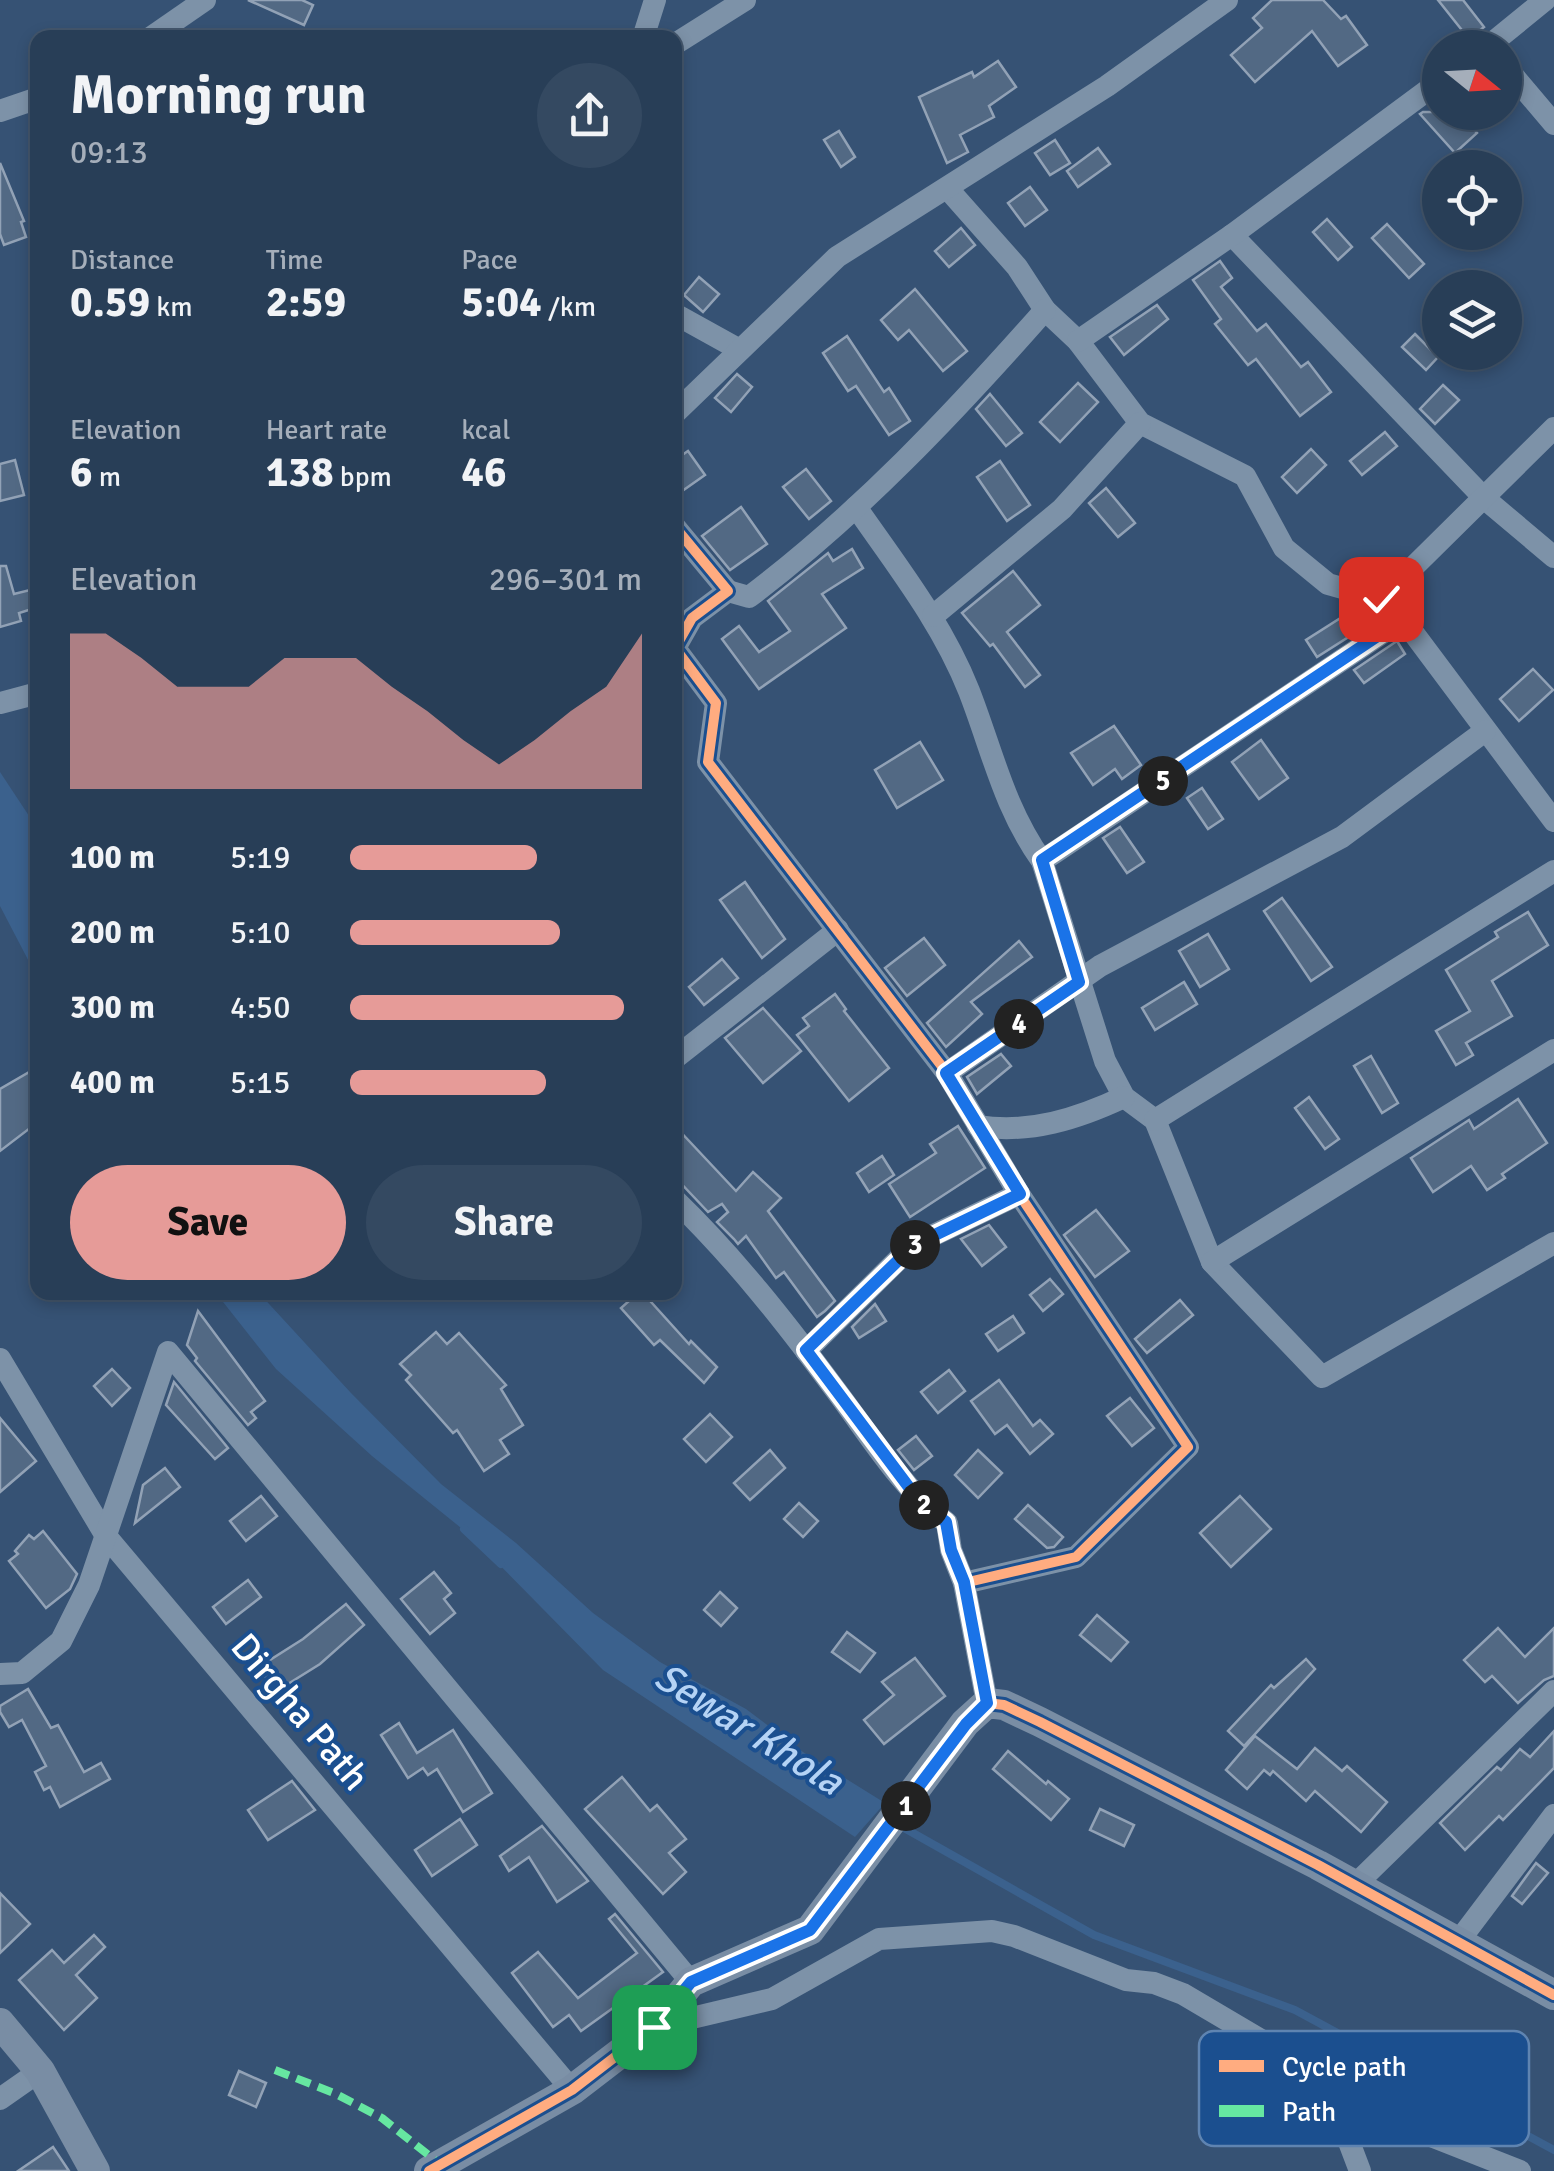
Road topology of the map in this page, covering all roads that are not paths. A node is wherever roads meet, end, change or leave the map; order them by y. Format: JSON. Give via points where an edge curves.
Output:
{"nodes":[{"id":1,"x":205,"y":0,"type":"edge"},
{"id":2,"x":655,"y":0,"type":"edge"},
{"id":3,"x":745,"y":0,"type":"edge"},
{"id":4,"x":1227,"y":0,"type":"edge"},
{"id":5,"x":1545,"y":0,"type":"edge"},
{"id":6,"x":162,"y":30,"type":"edge"},
{"id":7,"x":646,"y":30,"type":"edge"},
{"id":8,"x":1509,"y":30,"type":"edge"},
{"id":9,"x":682,"y":40,"type":"edge"},
{"id":10,"x":1522,"y":86,"type":"edge"},
{"id":11,"x":1422,"y":95,"type":"edge"},
{"id":12,"x":30,"y":101,"type":"edge"},
{"id":13,"x":0,"y":111,"type":"edge"},
{"id":14,"x":1554,"y":124,"type":"edge"},
{"id":15,"x":947,"y":188,"type":"junction"},
{"id":16,"x":1232,"y":235,"type":"junction"},
{"id":17,"x":1045,"y":310,"type":"junction"},
{"id":18,"x":682,"y":318,"type":"edge"},
{"id":19,"x":1078,"y":341,"type":"junction"},
{"id":20,"x":740,"y":350,"type":"junction"},
{"id":21,"x":682,"y":406,"type":"edge"},
{"id":22,"x":1140,"y":423,"type":"junction"},
{"id":23,"x":1554,"y":428,"type":"edge"},
{"id":24,"x":1486,"y":498,"type":"junction"},
{"id":25,"x":856,"y":507,"type":"junction"},
{"id":26,"x":682,"y":535,"type":"edge"},
{"id":27,"x":1554,"y":557,"type":"edge"},
{"id":28,"x":728,"y":591,"type":"junction"},
{"id":29,"x":1381,"y":599,"type":"junction"},
{"id":30,"x":932,"y":616,"type":"junction"},
{"id":31,"x":1403,"y":619,"type":"junction"},
{"id":32,"x":682,"y":637,"type":"edge"},
{"id":33,"x":682,"y":656,"type":"edge"},
{"id":34,"x":30,"y":695,"type":"edge"},
{"id":35,"x":0,"y":704,"type":"edge"},
{"id":36,"x":1485,"y":731,"type":"junction"},
{"id":37,"x":1554,"y":820,"type":"edge"},
{"id":38,"x":1042,"y":860,"type":"junction"},
{"id":39,"x":1554,"y":870,"type":"edge"},
{"id":40,"x":838,"y":930,"type":"junction"},
{"id":41,"x":1079,"y":982,"type":"junction"},
{"id":42,"x":1554,"y":1050,"type":"edge"},
{"id":43,"x":682,"y":1053,"type":"edge"},
{"id":44,"x":946,"y":1073,"type":"junction"},
{"id":45,"x":1124,"y":1097,"type":"junction"},
{"id":46,"x":1155,"y":1120,"type":"junction"},
{"id":47,"x":978,"y":1126,"type":"junction"},
{"id":48,"x":1020,"y":1194,"type":"junction"},
{"id":49,"x":682,"y":1207,"type":"edge"},
{"id":50,"x":1554,"y":1243,"type":"edge"},
{"id":51,"x":1212,"y":1262,"type":"junction"},
{"id":52,"x":806,"y":1350,"type":"junction"},
{"id":53,"x":0,"y":1359,"type":"edge"},
{"id":54,"x":106,"y":1536,"type":"junction"},
{"id":55,"x":964,"y":1582,"type":"junction"},
{"id":56,"x":0,"y":1674,"type":"edge"},
{"id":57,"x":1554,"y":1691,"type":"edge"},
{"id":58,"x":987,"y":1703,"type":"junction"},
{"id":59,"x":1554,"y":1815,"type":"edge"},
{"id":60,"x":1355,"y":1886,"type":"junction"},
{"id":61,"x":1458,"y":1942,"type":"junction"},
{"id":62,"x":691,"y":1982,"type":"junction"},
{"id":63,"x":1554,"y":1995,"type":"edge"},
{"id":64,"x":0,"y":2023,"type":"edge"},
{"id":65,"x":654,"y":2027,"type":"junction"},
{"id":66,"x":1246,"y":2031,"type":"edge"},
{"id":67,"x":40,"y":2071,"type":"junction"},
{"id":68,"x":572,"y":2090,"type":"junction"},
{"id":69,"x":0,"y":2099,"type":"edge"},
{"id":70,"x":1351,"y":2146,"type":"edge"},
{"id":71,"x":1456,"y":2146,"type":"edge"},
{"id":72,"x":95,"y":2171,"type":"edge"},
{"id":73,"x":428,"y":2171,"type":"edge"},
{"id":74,"x":1360,"y":2171,"type":"edge"},
{"id":75,"x":1520,"y":2171,"type":"edge"}],
"edges":[{"from":1,"to":6,"type":"street"},
{"from":2,"to":7,"type":"street"},
{"from":3,"to":9,"type":"street"},
{"from":4,"to":15,"type":"street"},
{"from":5,"to":8,"type":"street"},
{"from":10,"to":14,"type":"street"},
{"from":11,"to":16,"type":"street"},
{"from":12,"to":13,"type":"street"},
{"from":15,"to":17,"type":"street"},
{"from":15,"to":20,"type":"street","via":[[836,256]]},
{"from":16,"to":19,"type":"street"},
{"from":16,"to":24,"type":"street"},
{"from":17,"to":19,"type":"street"},
{"from":17,"to":25,"type":"street","via":[[968,398]]},
{"from":18,"to":20,"type":"street"},
{"from":19,"to":22,"type":"street"},
{"from":20,"to":21,"type":"street"},
{"from":22,"to":29,"type":"street","via":[[1245,476],[1284,548],[1328,584]]},
{"from":22,"to":30,"type":"street","via":[[1062,509]]},
{"from":23,"to":24,"type":"street"},
{"from":24,"to":27,"type":"street"},
{"from":24,"to":29,"type":"street"},
{"from":25,"to":28,"type":"street","via":[[749,598]]},
{"from":25,"to":30,"type":"street"},
{"from":26,"to":28,"type":"street"},
{"from":28,"to":32,"type":"street","via":[[692,618]]},
{"from":29,"to":31,"type":"street"},
{"from":30,"to":38,"type":"street","via":[[968,690],[1014,817]]},
{"from":31,"to":36,"type":"street"},
{"from":31,"to":38,"type":"street"},
{"from":33,"to":40,"type":"street","via":[[716,703],[708,762]]},
{"from":34,"to":35,"type":"street"},
{"from":36,"to":37,"type":"street"},
{"from":36,"to":41,"type":"street","via":[[1342,836]]},
{"from":38,"to":41,"type":"street"},
{"from":39,"to":46,"type":"street"},
{"from":40,"to":43,"type":"street"},
{"from":40,"to":44,"type":"street"},
{"from":41,"to":44,"type":"street"},
{"from":41,"to":45,"type":"street"},
{"from":42,"to":51,"type":"street"},
{"from":44,"to":47,"type":"street"},
{"from":45,"to":46,"type":"street"},
{"from":45,"to":47,"type":"street","via":[[1040,1126]]},
{"from":46,"to":51,"type":"street"},
{"from":47,"to":48,"type":"street"},
{"from":48,"to":52,"type":"street","via":[[914,1245]]},
{"from":48,"to":55,"type":"street","via":[[1188,1447],[1076,1558]]},
{"from":49,"to":52,"type":"street"},
{"from":50,"to":51,"type":"street","via":[[1322,1377]]},
{"from":52,"to":55,"type":"street","via":[[920,1502],[946,1522]]},
{"from":53,"to":54,"type":"street","name":"Dirgha Path"},
{"from":54,"to":56,"type":"street","via":[[61,1640],[22,1673]]},
{"from":54,"to":62,"type":"street","via":[[168,1352]]},
{"from":54,"to":68,"type":"street","name":"Dirgha Path"},
{"from":55,"to":58,"type":"street"},
{"from":57,"to":60,"type":"street"},
{"from":58,"to":60,"type":"street","via":[[1040,1722]]},
{"from":58,"to":62,"type":"street","via":[[810,1930]]},
{"from":59,"to":61,"type":"street"},
{"from":60,"to":61,"type":"street"},
{"from":61,"to":63,"type":"street"},
{"from":62,"to":65,"type":"street"},
{"from":64,"to":67,"type":"street"},
{"from":65,"to":66,"type":"street","via":[[772,1999],[879,1939],[992,1931],[1183,1994]]},
{"from":65,"to":68,"type":"street"},
{"from":67,"to":69,"type":"street"},
{"from":67,"to":72,"type":"street"},
{"from":68,"to":73,"type":"street"},
{"from":70,"to":74,"type":"street"},
{"from":71,"to":75,"type":"street"}]}
